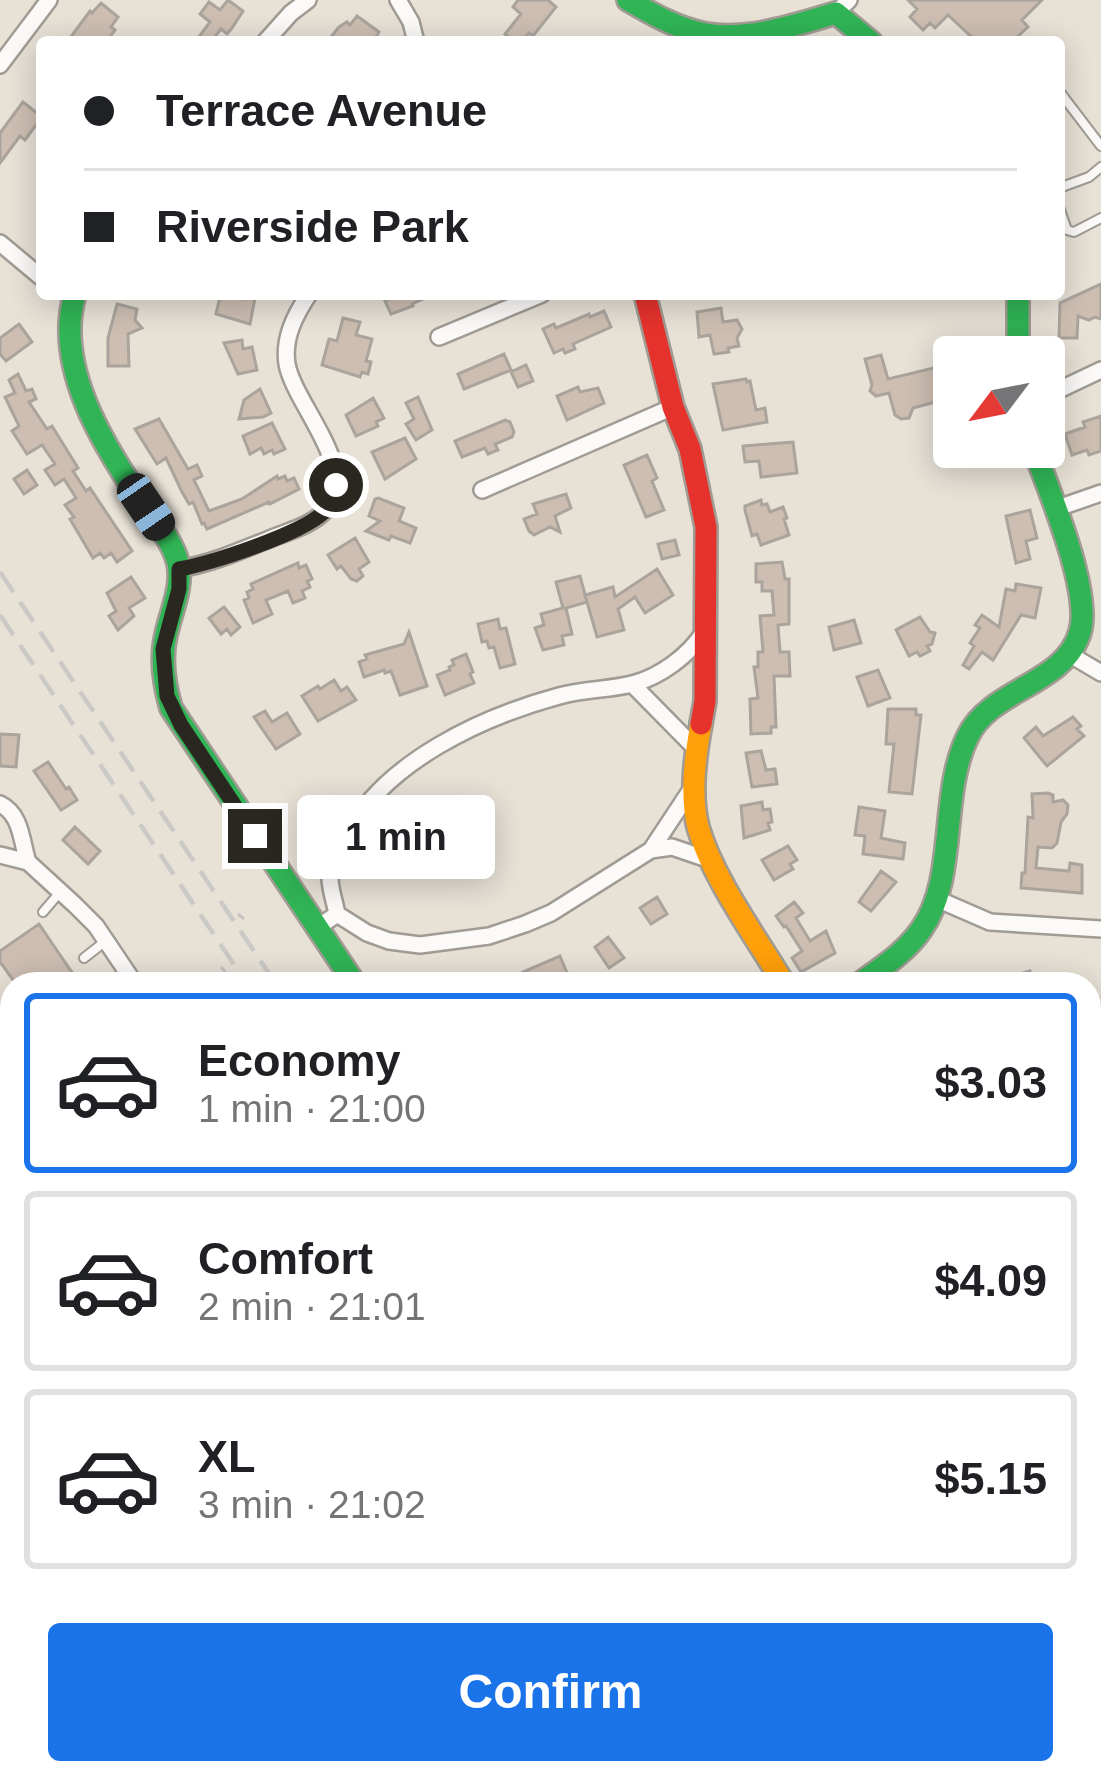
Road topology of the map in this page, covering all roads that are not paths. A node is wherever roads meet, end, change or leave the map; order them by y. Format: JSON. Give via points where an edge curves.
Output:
{"nodes":[{"id":1,"x":50,"y":0,"type":"edge"},
{"id":2,"x":308,"y":0,"type":"edge"},
{"id":3,"x":398,"y":0,"type":"edge"},
{"id":4,"x":628,"y":0,"type":"edge"},
{"id":5,"x":842,"y":7,"type":"edge"},
{"id":6,"x":271,"y":36,"type":"edge"},
{"id":7,"x":414,"y":36,"type":"edge"},
{"id":8,"x":866,"y":36,"type":"edge"},
{"id":9,"x":0,"y":65,"type":"edge"},
{"id":10,"x":1065,"y":99,"type":"edge"},
{"id":11,"x":1101,"y":146,"type":"edge"},
{"id":12,"x":1101,"y":167,"type":"edge"},
{"id":13,"x":1065,"y":186,"type":"edge"},
{"id":14,"x":1101,"y":218,"type":"edge"},
{"id":15,"x":1065,"y":224,"type":"edge"},
{"id":16,"x":0,"y":244,"type":"edge"},
{"id":17,"x":36,"y":273,"type":"edge"},
{"id":18,"x":70,"y":300,"type":"edge"},
{"id":19,"x":305,"y":300,"type":"edge"},
{"id":20,"x":528,"y":300,"type":"edge"},
{"id":21,"x":646,"y":300,"type":"edge"},
{"id":22,"x":1018,"y":300,"type":"edge"},
{"id":23,"x":1018,"y":336,"type":"edge"},
{"id":24,"x":439,"y":338,"type":"dead end"},
{"id":25,"x":1101,"y":370,"type":"edge"},
{"id":26,"x":1065,"y":387,"type":"edge"},
{"id":27,"x":673,"y":407,"type":"junction"},
{"id":28,"x":1041,"y":468,"type":"edge"},
{"id":29,"x":482,"y":490,"type":"dead end"},
{"id":30,"x":1101,"y":493,"type":"edge"},
{"id":31,"x":1055,"y":508,"type":"junction"},
{"id":32,"x":179,"y":569,"type":"junction"},
{"id":33,"x":706,"y":628,"type":"junction"},
{"id":34,"x":1069,"y":654,"type":"junction"},
{"id":35,"x":1101,"y":673,"type":"edge"},
{"id":36,"x":632,"y":684,"type":"junction"},
{"id":37,"x":696,"y":749,"type":"junction"},
{"id":38,"x":694,"y":785,"type":"junction"},
{"id":39,"x":0,"y":804,"type":"edge"},
{"id":40,"x":651,"y":850,"type":"junction"},
{"id":41,"x":0,"y":855,"type":"edge"},
{"id":42,"x":710,"y":860,"type":"junction"},
{"id":43,"x":28,"y":862,"type":"junction"},
{"id":44,"x":61,"y":891,"type":"junction"},
{"id":45,"x":937,"y":899,"type":"junction"},
{"id":46,"x":43,"y":912,"type":"dead end"},
{"id":47,"x":337,"y":914,"type":"junction"},
{"id":48,"x":316,"y":928,"type":"junction"},
{"id":49,"x":1101,"y":929,"type":"edge"},
{"id":50,"x":107,"y":940,"type":"junction"},
{"id":51,"x":84,"y":958,"type":"dead end"},
{"id":52,"x":127,"y":972,"type":"edge"},
{"id":53,"x":347,"y":972,"type":"edge"},
{"id":54,"x":777,"y":972,"type":"edge"},
{"id":55,"x":874,"y":972,"type":"edge"}],
"edges":[{"from":1,"to":9,"type":"street"},
{"from":2,"to":6,"type":"street"},
{"from":3,"to":7,"type":"street"},
{"from":4,"to":5,"type":"street","via":[[713,35]]},
{"from":5,"to":8,"type":"street"},
{"from":10,"to":11,"type":"lane"},
{"from":12,"to":13,"type":"lane"},
{"from":14,"to":15,"type":"lane","via":[[1074,232]]},
{"from":16,"to":17,"type":"street"},
{"from":18,"to":32,"type":"street","via":[[76,380],[88,415]]},
{"from":19,"to":32,"type":"street","via":[[292,322],[287,364],[333,463],[331,504],[298,528]]},
{"from":20,"to":24,"type":"street"},
{"from":21,"to":27,"type":"street"},
{"from":22,"to":23,"type":"street"},
{"from":25,"to":26,"type":"street"},
{"from":27,"to":29,"type":"street"},
{"from":27,"to":33,"type":"street","via":[[706,527]]},
{"from":28,"to":31,"type":"street"},
{"from":30,"to":31,"type":"street"},
{"from":31,"to":34,"type":"street","via":[[1078,586],[1082,629]]},
{"from":32,"to":48,"type":"street","via":[[163,649],[167,696]]},
{"from":33,"to":36,"type":"street","via":[[676,661]]},
{"from":33,"to":37,"type":"street"},
{"from":34,"to":35,"type":"street"},
{"from":34,"to":45,"type":"street","via":[[986,711],[969,732]]},
{"from":36,"to":37,"type":"street"},
{"from":36,"to":47,"type":"street","via":[[508,713],[412,763],[355,818],[338,850],[330,878]]},
{"from":37,"to":38,"type":"street"},
{"from":38,"to":40,"type":"street"},
{"from":38,"to":42,"type":"street"},
{"from":39,"to":43,"type":"street","via":[[16,817]]},
{"from":40,"to":42,"type":"street"},
{"from":40,"to":47,"type":"street","via":[[550,913],[490,936],[420,945],[367,933]]},
{"from":41,"to":43,"type":"street"},
{"from":42,"to":54,"type":"street"},
{"from":43,"to":44,"type":"street"},
{"from":44,"to":46,"type":"lane"},
{"from":44,"to":50,"type":"street"},
{"from":45,"to":49,"type":"street","via":[[990,922]]},
{"from":45,"to":55,"type":"street","via":[[913,942]]},
{"from":47,"to":48,"type":"street"},
{"from":48,"to":53,"type":"street"},
{"from":50,"to":51,"type":"lane"},
{"from":50,"to":52,"type":"street"}]}
